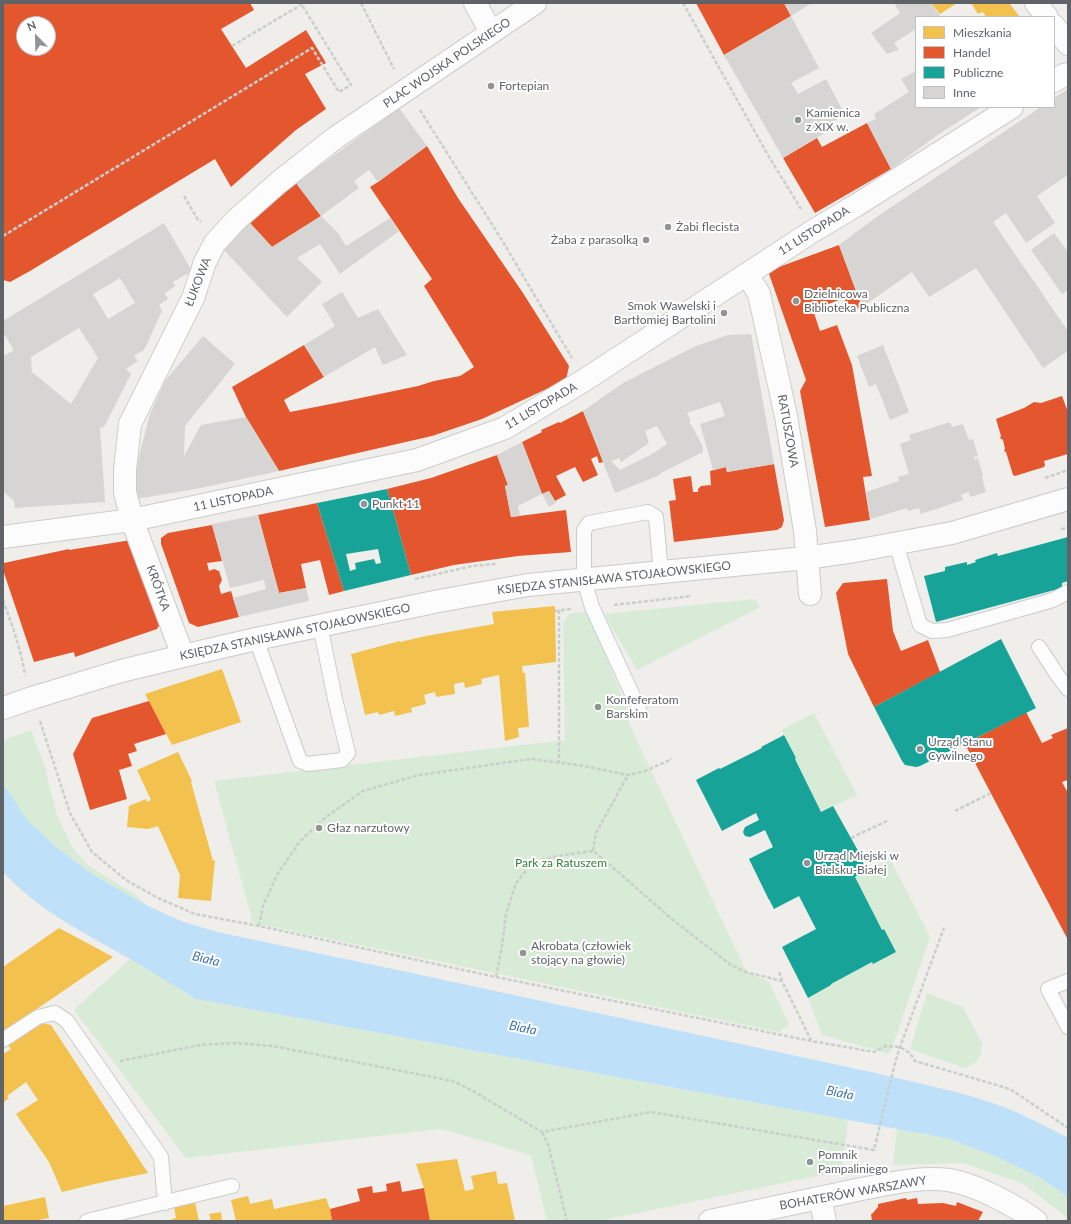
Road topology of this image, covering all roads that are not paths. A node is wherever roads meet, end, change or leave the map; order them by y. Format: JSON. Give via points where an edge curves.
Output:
{"nodes":[{"id":1,"x":475,"y":3,"type":"edge"},
{"id":2,"x":535,"y":3,"type":"edge"},
{"id":3,"x":1036,"y":3,"type":"edge"},
{"id":4,"x":1046,"y":16,"type":"edge"},
{"id":5,"x":1055,"y":27,"type":"edge"},
{"id":6,"x":491,"y":32,"type":"junction"},
{"id":7,"x":1068,"y":44,"type":"edge"},
{"id":8,"x":1068,"y":74,"type":"edge"},
{"id":9,"x":1055,"y":80,"type":"edge"},
{"id":10,"x":379,"y":108,"type":"joint"},
{"id":11,"x":1010,"y":108,"type":"edge"},
{"id":12,"x":746,"y":274,"type":"junction"},
{"id":13,"x":1067,"y":500,"type":"edge"},
{"id":14,"x":132,"y":520,"type":"junction"},
{"id":15,"x":3,"y":537,"type":"edge"},
{"id":16,"x":896,"y":543,"type":"junction"},
{"id":17,"x":806,"y":558,"type":"junction"},
{"id":18,"x":661,"y":573,"type":"junction"},
{"id":19,"x":584,"y":580,"type":"junction"},
{"id":20,"x":1068,"y":592,"type":"edge"},
{"id":21,"x":810,"y":594,"type":"dead end"},
{"id":22,"x":320,"y":625,"type":"junction"},
{"id":23,"x":256,"y":639,"type":"junction"},
{"id":24,"x":1039,"y":647,"type":"dead end"},
{"id":25,"x":183,"y":656,"type":"junction"},
{"id":26,"x":1068,"y":689,"type":"edge"},
{"id":27,"x":3,"y":708,"type":"edge"},
{"id":28,"x":639,"y":709,"type":"dead end"},
{"id":29,"x":1068,"y":981,"type":"edge"},
{"id":30,"x":1068,"y":1026,"type":"edge"},
{"id":31,"x":3,"y":1040,"type":"edge"},
{"id":32,"x":232,"y":1186,"type":"dead end"},
{"id":33,"x":820,"y":1198,"type":"junction"},
{"id":34,"x":165,"y":1203,"type":"junction"},
{"id":35,"x":87,"y":1221,"type":"edge"},
{"id":36,"x":710,"y":1221,"type":"edge"},
{"id":37,"x":825,"y":1221,"type":"edge"},
{"id":38,"x":1036,"y":1221,"type":"edge"}],
"edges":[{"from":1,"to":6,"type":"street"},
{"from":2,"to":6,"type":"street","name":"PLAC WOJSKA POLSKIEGO"},
{"from":3,"to":4,"type":"street"},
{"from":5,"to":7,"type":"street"},
{"from":6,"to":10,"type":"street","name":"PLAC WOJSKA POLSKIEGO"},
{"from":8,"to":9,"type":"street"},
{"from":10,"to":14,"type":"street","name":"ŁUKOWA","via":[[335,138],[278,183],[236,220],[215,243],[205,262],[193,298],[130,424],[125,492]]},
{"from":11,"to":12,"type":"street","name":"11 LISTOPADA"},
{"from":12,"to":14,"type":"street","name":"11 LISTOPADA","via":[[583,381],[504,428],[417,460]]},
{"from":12,"to":17,"type":"street","name":"RATUSZOWA","via":[[760,294],[784,408],[805,531]]},
{"from":13,"to":16,"type":"street","name":"KSIĘDZA STANISŁAWA STOJAŁOWSKIEGO","via":[[952,533]]},
{"from":14,"to":15,"type":"street","name":"11 LISTOPADA"},
{"from":14,"to":25,"type":"street","name":"KRÓTKA"},
{"from":16,"to":17,"type":"street","name":"KSIĘDZA STANISŁAWA STOJAŁOWSKIEGO"},
{"from":16,"to":20,"type":"lane","via":[[920,625],[932,631],[947,630],[1053,600]]},
{"from":17,"to":18,"type":"street","name":"KSIĘDZA STANISŁAWA STOJAŁOWSKIEGO"},
{"from":17,"to":21,"type":"street","name":"RATUSZOWA"},
{"from":18,"to":19,"type":"street","name":"KSIĘDZA STANISŁAWA STOJAŁOWSKIEGO"},
{"from":18,"to":19,"type":"lane","via":[[656,517],[648,512],[589,523],[584,530]]},
{"from":19,"to":22,"type":"street","name":"KSIĘDZA STANISŁAWA STOJAŁOWSKIEGO","via":[[528,585]]},
{"from":19,"to":28,"type":"lane","via":[[594,614]]},
{"from":22,"to":23,"type":"street","name":"KSIĘDZA STANISŁAWA STOJAŁOWSKIEGO"},
{"from":22,"to":23,"type":"lane","via":[[348,753],[342,760],[308,764],[300,761]]},
{"from":23,"to":25,"type":"street","name":"KSIĘDZA STANISŁAWA STOJAŁOWSKIEGO"},
{"from":24,"to":26,"type":"lane"},
{"from":25,"to":27,"type":"street","name":"KSIĘDZA STANISŁAWA STOJAŁOWSKIEGO","via":[[121,671]]},
{"from":29,"to":30,"type":"lane","via":[[1048,989]]},
{"from":31,"to":34,"type":"lane","via":[[38,1017],[55,1013],[68,1021],[161,1157]]},
{"from":32,"to":34,"type":"lane"},
{"from":33,"to":36,"type":"street","name":"BOHATERÓW WARSZAWY"},
{"from":33,"to":37,"type":"street"},
{"from":33,"to":38,"type":"street","name":"BOHATERÓW WARSZAWY","via":[[924,1179],[950,1180],[979,1189]]},
{"from":34,"to":35,"type":"lane"}]}
